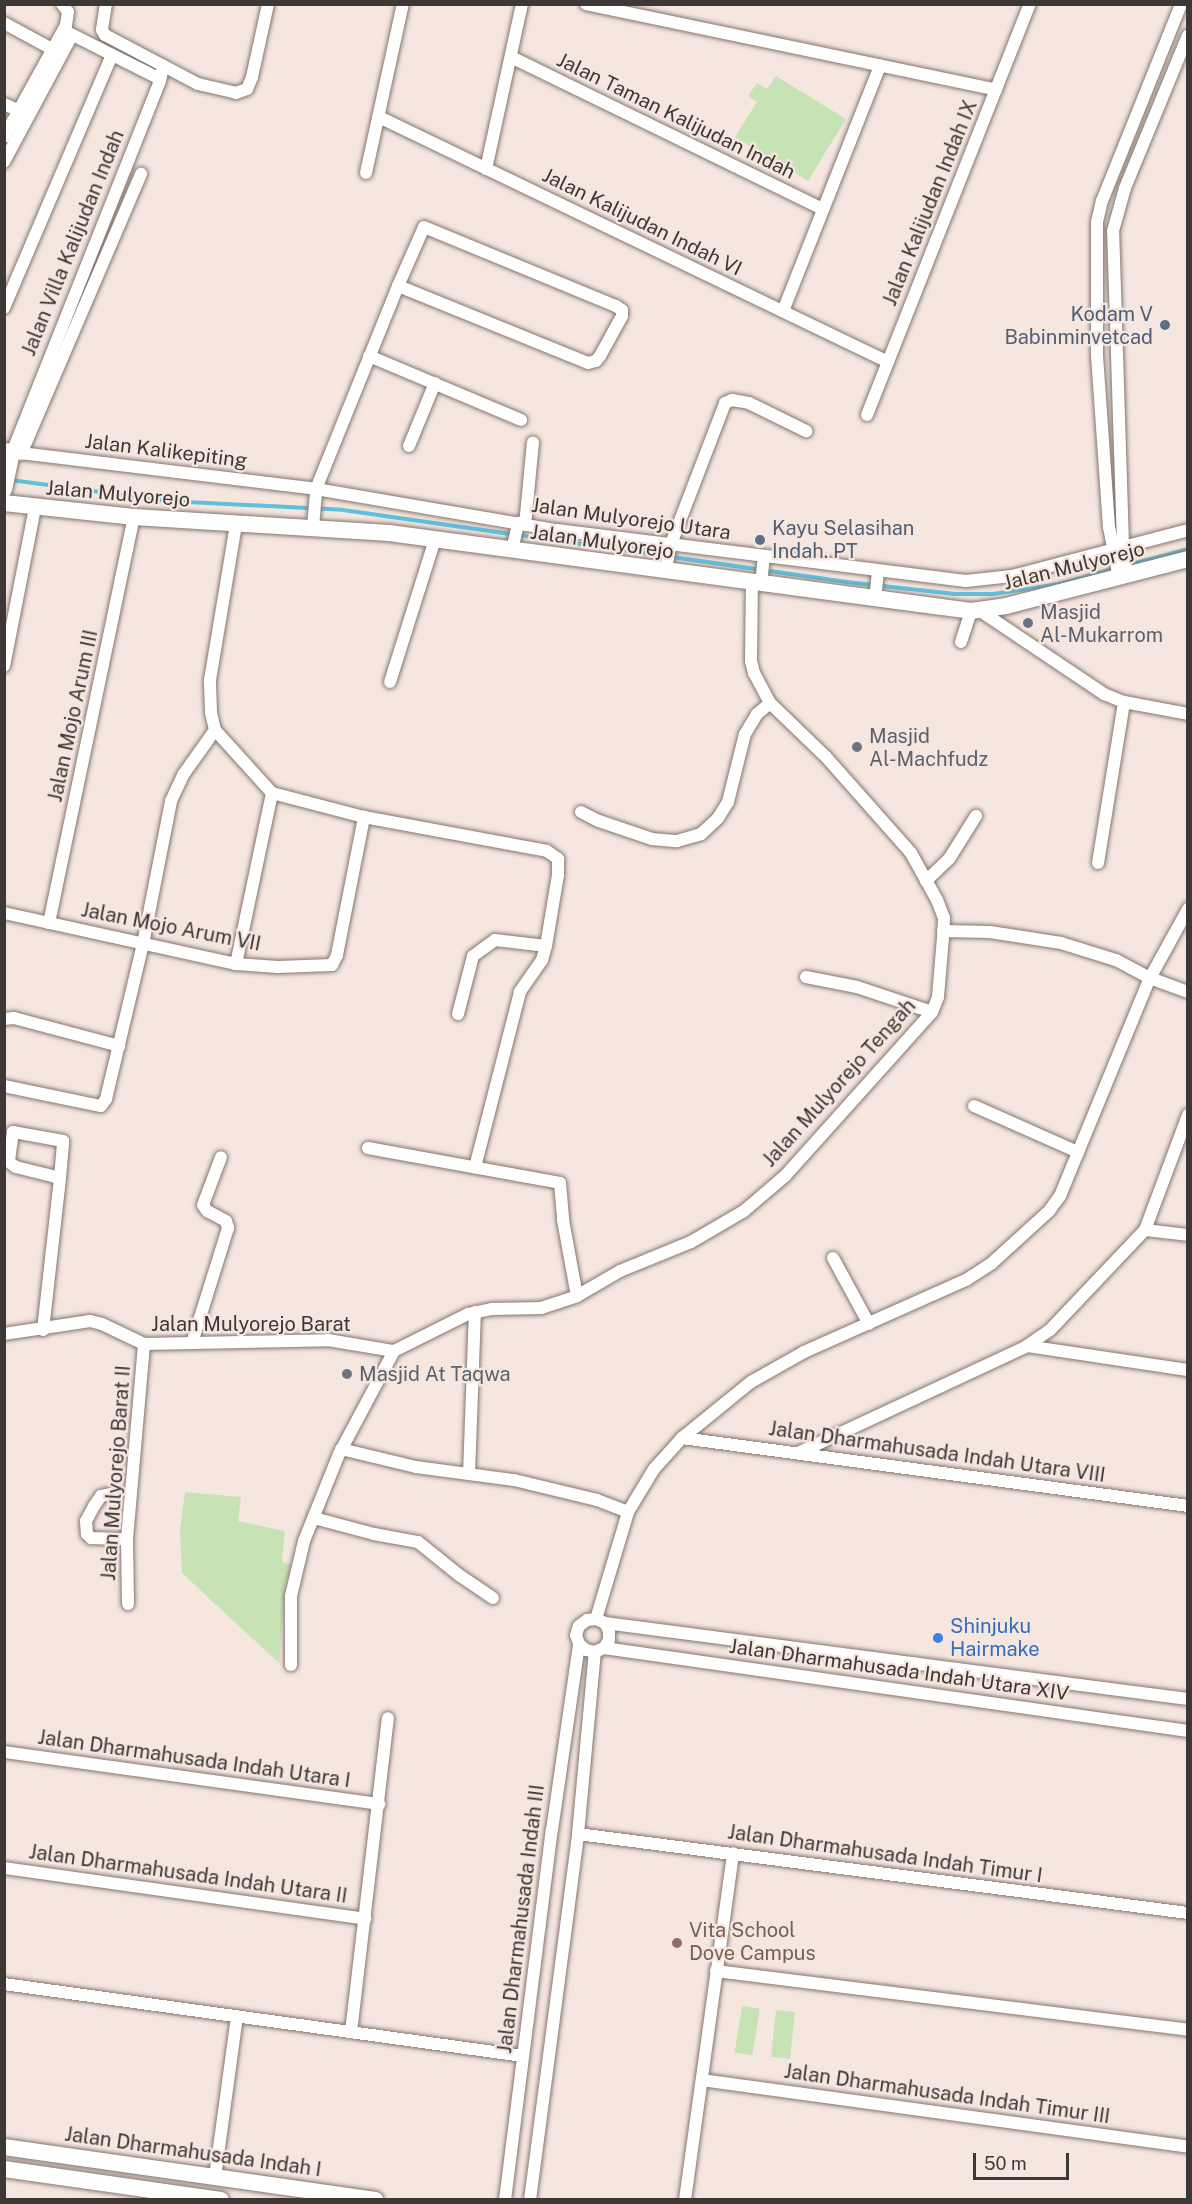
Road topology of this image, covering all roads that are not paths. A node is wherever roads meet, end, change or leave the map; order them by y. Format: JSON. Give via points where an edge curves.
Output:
{"nodes":[{"id":1,"x":62,"y":4,"type":"edge"},
{"id":2,"x":268,"y":4,"type":"edge"},
{"id":3,"x":403,"y":4,"type":"edge"},
{"id":4,"x":522,"y":4,"type":"edge"},
{"id":5,"x":586,"y":4,"type":"edge"},
{"id":6,"x":1030,"y":4,"type":"edge"},
{"id":7,"x":1181,"y":4,"type":"edge"},
{"id":8,"x":104,"y":9,"type":"edge"},
{"id":9,"x":4,"y":23,"type":"edge"},
{"id":10,"x":68,"y":32,"type":"junction"},
{"id":11,"x":1188,"y":35,"type":"edge"},
{"id":12,"x":52,"y":49,"type":"junction"},
{"id":13,"x":112,"y":55,"type":"junction"},
{"id":14,"x":511,"y":57,"type":"junction"},
{"id":15,"x":880,"y":66,"type":"junction"},
{"id":16,"x":164,"y":74,"type":"junction"},
{"id":17,"x":996,"y":90,"type":"junction"},
{"id":18,"x":4,"y":104,"type":"edge"},
{"id":19,"x":20,"y":111,"type":"junction"},
{"id":20,"x":379,"y":117,"type":"junction"},
{"id":21,"x":4,"y":137,"type":"edge"},
{"id":22,"x":4,"y":162,"type":"edge"},
{"id":23,"x":486,"y":169,"type":"junction"},
{"id":24,"x":366,"y":173,"type":"dead end"},
{"id":25,"x":141,"y":174,"type":"dead end"},
{"id":26,"x":823,"y":209,"type":"junction"},
{"id":27,"x":398,"y":286,"type":"junction"},
{"id":28,"x":4,"y":308,"type":"edge"},
{"id":29,"x":783,"y":311,"type":"junction"},
{"id":30,"x":1117,"y":352,"type":"junction"},
{"id":31,"x":1097,"y":354,"type":"junction"},
{"id":32,"x":369,"y":356,"type":"junction"},
{"id":33,"x":888,"y":362,"type":"junction"},
{"id":34,"x":435,"y":383,"type":"junction"},
{"id":35,"x":867,"y":415,"type":"dead end"},
{"id":36,"x":521,"y":420,"type":"dead end"},
{"id":37,"x":806,"y":431,"type":"dead end"},
{"id":38,"x":533,"y":442,"type":"dead end"},
{"id":39,"x":409,"y":446,"type":"dead end"},
{"id":40,"x":12,"y":455,"type":"edge"},
{"id":41,"x":5,"y":487,"type":"edge"},
{"id":42,"x":315,"y":492,"type":"junction"},
{"id":43,"x":4,"y":503,"type":"edge"},
{"id":44,"x":35,"y":508,"type":"junction"},
{"id":45,"x":134,"y":518,"type":"junction"},
{"id":46,"x":313,"y":521,"type":"junction"},
{"id":47,"x":235,"y":530,"type":"junction"},
{"id":48,"x":1188,"y":530,"type":"edge"},
{"id":49,"x":517,"y":534,"type":"junction"},
{"id":50,"x":435,"y":539,"type":"junction"},
{"id":51,"x":671,"y":547,"type":"junction"},
{"id":52,"x":1118,"y":549,"type":"junction"},
{"id":53,"x":764,"y":559,"type":"junction"},
{"id":54,"x":1188,"y":559,"type":"edge"},
{"id":55,"x":666,"y":569,"type":"junction"},
{"id":56,"x":1122,"y":573,"type":"junction"},
{"id":57,"x":878,"y":574,"type":"junction"},
{"id":58,"x":758,"y":581,"type":"junction"},
{"id":59,"x":875,"y":596,"type":"junction"},
{"id":60,"x":975,"y":610,"type":"junction"},
{"id":61,"x":961,"y":642,"type":"dead end"},
{"id":62,"x":4,"y":666,"type":"edge"},
{"id":63,"x":390,"y":682,"type":"dead end"},
{"id":64,"x":1124,"y":702,"type":"junction"},
{"id":65,"x":770,"y":703,"type":"junction"},
{"id":66,"x":1188,"y":714,"type":"edge"},
{"id":67,"x":215,"y":730,"type":"junction"},
{"id":68,"x":272,"y":793,"type":"junction"},
{"id":69,"x":581,"y":812,"type":"dead end"},
{"id":70,"x":976,"y":816,"type":"dead end"},
{"id":71,"x":364,"y":817,"type":"junction"},
{"id":72,"x":1098,"y":863,"type":"dead end"},
{"id":73,"x":926,"y":881,"type":"junction"},
{"id":74,"x":1188,"y":909,"type":"edge"},
{"id":75,"x":4,"y":913,"type":"edge"},
{"id":76,"x":49,"y":923,"type":"junction"},
{"id":77,"x":944,"y":932,"type":"junction"},
{"id":78,"x":143,"y":944,"type":"junction"},
{"id":79,"x":546,"y":946,"type":"junction"},
{"id":80,"x":236,"y":964,"type":"junction"},
{"id":81,"x":806,"y":977,"type":"dead end"},
{"id":82,"x":1150,"y":978,"type":"junction"},
{"id":83,"x":1188,"y":992,"type":"edge"},
{"id":84,"x":932,"y":1012,"type":"junction"},
{"id":85,"x":458,"y":1014,"type":"dead end"},
{"id":86,"x":4,"y":1019,"type":"edge"},
{"id":87,"x":119,"y":1046,"type":"junction"},
{"id":88,"x":4,"y":1086,"type":"edge"},
{"id":89,"x":974,"y":1106,"type":"dead end"},
{"id":90,"x":1187,"y":1117,"type":"edge"},
{"id":91,"x":368,"y":1148,"type":"dead end"},
{"id":92,"x":1078,"y":1152,"type":"junction"},
{"id":93,"x":221,"y":1157,"type":"dead end"},
{"id":94,"x":475,"y":1167,"type":"junction"},
{"id":95,"x":60,"y":1178,"type":"junction"},
{"id":96,"x":1145,"y":1230,"type":"junction"},
{"id":97,"x":1188,"y":1235,"type":"edge"},
{"id":98,"x":832,"y":1258,"type":"dead end"},
{"id":99,"x":577,"y":1296,"type":"junction"},
{"id":100,"x":475,"y":1312,"type":"junction"},
{"id":101,"x":869,"y":1324,"type":"junction"},
{"id":102,"x":44,"y":1330,"type":"junction"},
{"id":103,"x":4,"y":1334,"type":"edge"},
{"id":104,"x":192,"y":1343,"type":"junction"},
{"id":105,"x":144,"y":1344,"type":"junction"},
{"id":106,"x":1027,"y":1346,"type":"junction"},
{"id":107,"x":394,"y":1351,"type":"junction"},
{"id":108,"x":1188,"y":1370,"type":"edge"},
{"id":109,"x":682,"y":1438,"type":"junction"},
{"id":110,"x":341,"y":1449,"type":"junction"},
{"id":111,"x":798,"y":1453,"type":"junction"},
{"id":112,"x":469,"y":1474,"type":"junction"},
{"id":113,"x":111,"y":1494,"type":"dead end"},
{"id":114,"x":1188,"y":1506,"type":"edge"},
{"id":115,"x":628,"y":1512,"type":"junction"},
{"id":116,"x":315,"y":1518,"type":"junction"},
{"id":117,"x":127,"y":1539,"type":"junction"},
{"id":118,"x":493,"y":1598,"type":"dead end"},
{"id":119,"x":128,"y":1604,"type":"dead end"},
{"id":120,"x":601,"y":1621,"type":"junction"},
{"id":121,"x":579,"y":1644,"type":"junction"},
{"id":122,"x":600,"y":1650,"type":"junction"},
{"id":123,"x":291,"y":1665,"type":"dead end"},
{"id":124,"x":1188,"y":1699,"type":"edge"},
{"id":125,"x":388,"y":1718,"type":"dead end"},
{"id":126,"x":1188,"y":1731,"type":"edge"},
{"id":127,"x":4,"y":1752,"type":"edge"},
{"id":128,"x":379,"y":1804,"type":"junction"},
{"id":129,"x":578,"y":1834,"type":"junction"},
{"id":130,"x":733,"y":1853,"type":"junction"},
{"id":131,"x":4,"y":1868,"type":"edge"},
{"id":132,"x":1188,"y":1913,"type":"edge"},
{"id":133,"x":365,"y":1919,"type":"junction"},
{"id":134,"x":716,"y":1971,"type":"junction"},
{"id":135,"x":4,"y":1984,"type":"edge"},
{"id":136,"x":237,"y":2016,"type":"junction"},
{"id":137,"x":1188,"y":2030,"type":"edge"},
{"id":138,"x":351,"y":2032,"type":"junction"},
{"id":139,"x":523,"y":2056,"type":"junction"},
{"id":140,"x":702,"y":2080,"type":"junction"},
{"id":141,"x":6,"y":2147,"type":"edge"},
{"id":142,"x":1188,"y":2147,"type":"edge"},
{"id":143,"x":5,"y":2172,"type":"edge"},
{"id":144,"x":215,"y":2177,"type":"junction"},
{"id":145,"x":221,"y":2199,"type":"edge"},
{"id":146,"x":375,"y":2199,"type":"edge"},
{"id":147,"x":505,"y":2199,"type":"edge"},
{"id":148,"x":530,"y":2199,"type":"edge"},
{"id":149,"x":685,"y":2199,"type":"edge"}],
"edges":[{"from":1,"to":10,"type":"street","via":[[68,12]]},
{"from":2,"to":16,"type":"street","via":[[247,89],[236,93]]},
{"from":3,"to":20,"type":"street"},
{"from":4,"to":14,"type":"street"},
{"from":5,"to":15,"type":"street"},
{"from":6,"to":17,"type":"street","name":"Jalan Kalijudan Indah IX"},
{"from":7,"to":31,"type":"street","via":[[1102,201],[1096,248]]},
{"from":8,"to":16,"type":"street","via":[[105,35],[141,55]]},
{"from":9,"to":12,"type":"street"},
{"from":10,"to":12,"type":"street"},
{"from":10,"to":13,"type":"street"},
{"from":10,"to":22,"type":"street"},
{"from":11,"to":30,"type":"street","via":[[1116,215],[1113,251]]},
{"from":12,"to":19,"type":"street"},
{"from":13,"to":16,"type":"street"},
{"from":13,"to":28,"type":"street"},
{"from":14,"to":23,"type":"street"},
{"from":14,"to":26,"type":"street","name":"Jalan Taman Kalijudan Indah"},
{"from":15,"to":17,"type":"street"},
{"from":15,"to":26,"type":"street"},
{"from":16,"to":40,"type":"street","name":"Jalan Villa Kalijudan Indah"},
{"from":17,"to":33,"type":"street","name":"Jalan Kalijudan Indah IX"},
{"from":18,"to":19,"type":"street"},
{"from":19,"to":21,"type":"street"},
{"from":20,"to":23,"type":"street","name":"Jalan Kalijudan Indah VI"},
{"from":20,"to":24,"type":"street"},
{"from":23,"to":29,"type":"street","name":"Jalan Kalijudan Indah VI"},
{"from":25,"to":40,"type":"street","name":"Jalan Villa Kalijudan Indah"},
{"from":26,"to":29,"type":"street"},
{"from":27,"to":27,"type":"street","via":[[426,226],[616,306],[622,310],[622,316],[600,356],[588,363]]},
{"from":27,"to":32,"type":"street"},
{"from":29,"to":33,"type":"street","name":"Jalan Kalijudan Indah VI"},
{"from":30,"to":31,"type":"street"},
{"from":30,"to":52,"type":"street"},
{"from":31,"to":52,"type":"street"},
{"from":32,"to":34,"type":"street"},
{"from":32,"to":42,"type":"street"},
{"from":33,"to":35,"type":"street","name":"Jalan Kalijudan Indah IX"},
{"from":34,"to":36,"type":"street"},
{"from":34,"to":39,"type":"street"},
{"from":37,"to":51,"type":"street","via":[[749,402],[725,403]]},
{"from":38,"to":49,"type":"street"},
{"from":40,"to":41,"type":"main road","name":"Jalan Villa Kalijudan Indah"},
{"from":40,"to":42,"type":"street","name":"Jalan Kalikepiting"},
{"from":42,"to":46,"type":"street"},
{"from":42,"to":49,"type":"street","name":"Jalan Mulyorejo Utara"},
{"from":43,"to":44,"type":"main road","name":"Jalan Mulyorejo"},
{"from":44,"to":45,"type":"main road","name":"Jalan Mulyorejo"},
{"from":44,"to":62,"type":"street"},
{"from":45,"to":47,"type":"main road","name":"Jalan Mulyorejo"},
{"from":45,"to":76,"type":"street","name":"Jalan Mojo Arum III"},
{"from":46,"to":47,"type":"main road","name":"Jalan Mulyorejo"},
{"from":46,"to":50,"type":"main road","name":"Jalan Mulyorejo"},
{"from":47,"to":67,"type":"street","via":[[210,680]]},
{"from":48,"to":52,"type":"street","name":"Jalan Mulyorejo Utara"},
{"from":49,"to":50,"type":"main road","name":"Jalan Mulyorejo"},
{"from":49,"to":51,"type":"street","name":"Jalan Mulyorejo Utara"},
{"from":49,"to":55,"type":"main road","name":"Jalan Mulyorejo"},
{"from":50,"to":63,"type":"street"},
{"from":51,"to":53,"type":"street","name":"Jalan Mulyorejo Utara"},
{"from":51,"to":55,"type":"street"},
{"from":52,"to":56,"type":"street"},
{"from":52,"to":57,"type":"street","name":"Jalan Mulyorejo Utara","via":[[989,580]]},
{"from":53,"to":57,"type":"street","name":"Jalan Mulyorejo Utara"},
{"from":53,"to":58,"type":"street","name":"Jalan Mulyorejo Tengah"},
{"from":54,"to":56,"type":"main road","name":"Jalan Mulyorejo"},
{"from":55,"to":58,"type":"main road","name":"Jalan Mulyorejo"},
{"from":56,"to":60,"type":"main road","name":"Jalan Mulyorejo","via":[[1006,606]]},
{"from":57,"to":59,"type":"street"},
{"from":58,"to":59,"type":"main road","name":"Jalan Mulyorejo"},
{"from":58,"to":65,"type":"street","name":"Jalan Mulyorejo Tengah","via":[[751,660]]},
{"from":59,"to":60,"type":"main road","name":"Jalan Mulyorejo"},
{"from":60,"to":61,"type":"street"},
{"from":60,"to":64,"type":"street","via":[[1104,694]]},
{"from":64,"to":66,"type":"street"},
{"from":64,"to":72,"type":"street"},
{"from":65,"to":69,"type":"street","via":[[757,714],[745,734],[728,802],[718,818],[700,834],[677,841],[652,839]]},
{"from":65,"to":73,"type":"street","name":"Jalan Mulyorejo Tengah","via":[[826,757],[911,854]]},
{"from":67,"to":68,"type":"street"},
{"from":67,"to":78,"type":"street","via":[[183,775],[171,801]]},
{"from":68,"to":71,"type":"street"},
{"from":68,"to":80,"type":"street"},
{"from":70,"to":73,"type":"street","via":[[949,859]]},
{"from":71,"to":79,"type":"street","via":[[547,851],[558,859],[558,875]]},
{"from":71,"to":80,"type":"street","name":"Jalan Mojo Arum VII","via":[[332,965]]},
{"from":73,"to":77,"type":"street","name":"Jalan Mulyorejo Tengah","via":[[944,918]]},
{"from":74,"to":82,"type":"street"},
{"from":75,"to":76,"type":"street","name":"Jalan Mojo Arum VII"},
{"from":76,"to":78,"type":"street","name":"Jalan Mojo Arum VII"},
{"from":77,"to":82,"type":"street","via":[[990,932],[1062,943],[1116,960]]},
{"from":77,"to":84,"type":"street","name":"Jalan Mulyorejo Tengah","via":[[938,997]]},
{"from":78,"to":80,"type":"street","name":"Jalan Mojo Arum VII"},
{"from":78,"to":87,"type":"street"},
{"from":79,"to":85,"type":"street","via":[[495,940],[473,956]]},
{"from":79,"to":94,"type":"street","via":[[542,960],[520,992]]},
{"from":81,"to":84,"type":"street","via":[[846,984]]},
{"from":82,"to":83,"type":"street"},
{"from":82,"to":92,"type":"street"},
{"from":84,"to":99,"type":"street","name":"Jalan Mulyorejo Tengah","via":[[785,1176],[744,1211],[691,1242],[620,1271]]},
{"from":86,"to":87,"type":"street","via":[[14,1018]]},
{"from":87,"to":88,"type":"street","via":[[101,1106]]},
{"from":89,"to":92,"type":"street"},
{"from":90,"to":96,"type":"street"},
{"from":91,"to":94,"type":"street"},
{"from":92,"to":101,"type":"street","via":[[1060,1196],[1049,1211],[992,1263],[966,1280]]},
{"from":93,"to":104,"type":"street","via":[[203,1205],[226,1221],[228,1228]]},
{"from":94,"to":99,"type":"street","via":[[560,1183]]},
{"from":95,"to":95,"type":"street","via":[[63,1141],[13,1132],[9,1162]]},
{"from":95,"to":102,"type":"street"},
{"from":96,"to":97,"type":"street"},
{"from":96,"to":106,"type":"street","via":[[1050,1330]]},
{"from":98,"to":101,"type":"street"},
{"from":99,"to":100,"type":"street","name":"Jalan Mulyorejo Tengah","via":[[541,1308]]},
{"from":100,"to":107,"type":"street","name":"Jalan Mulyorejo Tengah"},
{"from":100,"to":112,"type":"street"},
{"from":101,"to":109,"type":"street","via":[[751,1382]]},
{"from":102,"to":103,"type":"street","name":"Jalan Mulyorejo Barat"},
{"from":102,"to":105,"type":"street","name":"Jalan Mulyorejo Barat","via":[[90,1322]]},
{"from":104,"to":105,"type":"street","name":"Jalan Mulyorejo Barat"},
{"from":104,"to":107,"type":"street","name":"Jalan Mulyorejo Barat","via":[[328,1340]]},
{"from":105,"to":117,"type":"street","name":"Jalan Mulyorejo Barat II"},
{"from":106,"to":108,"type":"street"},
{"from":106,"to":111,"type":"street"},
{"from":107,"to":110,"type":"street"},
{"from":109,"to":111,"type":"street","name":"Jalan Dharmahusada Indah Utara VIII"},
{"from":109,"to":115,"type":"street","via":[[654,1469]]},
{"from":110,"to":112,"type":"street","via":[[416,1467]]},
{"from":110,"to":116,"type":"street"},
{"from":111,"to":114,"type":"street","name":"Jalan Dharmahusada Indah Utara VIII"},
{"from":112,"to":115,"type":"street","via":[[514,1480],[597,1500]]},
{"from":113,"to":117,"type":"street","via":[[101,1496],[94,1506],[86,1521],[87,1534],[91,1538]]},
{"from":115,"to":120,"type":"street"},
{"from":116,"to":118,"type":"street","via":[[418,1542]]},
{"from":116,"to":123,"type":"street","via":[[304,1540],[291,1596]]},
{"from":117,"to":119,"type":"street","name":"Jalan Mulyorejo Barat II"},
{"from":120,"to":121,"type":"street","via":[[587,1620],[579,1626]]},
{"from":120,"to":122,"type":"street","via":[[609,1631],[609,1640]]},
{"from":120,"to":124,"type":"street","name":"Jalan Dharmahusada Indah Utara XIV"},
{"from":121,"to":122,"type":"street","via":[[586,1650]]},
{"from":121,"to":139,"type":"street","name":"Jalan Dharmahusada Indah III"},
{"from":122,"to":126,"type":"street","name":"Jalan Dharmahusada Indah Utara XIV"},
{"from":122,"to":129,"type":"street"},
{"from":125,"to":128,"type":"street"},
{"from":127,"to":128,"type":"street","name":"Jalan Dharmahusada Indah Utara I"},
{"from":128,"to":133,"type":"street"},
{"from":129,"to":130,"type":"street","name":"Jalan Dharmahusada Indah Timur I"},
{"from":129,"to":148,"type":"street"},
{"from":130,"to":132,"type":"street","name":"Jalan Dharmahusada Indah Timur I"},
{"from":130,"to":134,"type":"street"},
{"from":131,"to":133,"type":"street","name":"Jalan Dharmahusada Indah Utara II"},
{"from":133,"to":138,"type":"street"},
{"from":134,"to":137,"type":"street"},
{"from":134,"to":140,"type":"street"},
{"from":135,"to":136,"type":"street"},
{"from":136,"to":138,"type":"street"},
{"from":136,"to":144,"type":"street"},
{"from":138,"to":139,"type":"street"},
{"from":139,"to":147,"type":"street","name":"Jalan Dharmahusada Indah III"},
{"from":140,"to":142,"type":"street","name":"Jalan Dharmahusada Indah Timur III"},
{"from":140,"to":149,"type":"street"},
{"from":141,"to":143,"type":"street"},
{"from":141,"to":144,"type":"main road","name":"Jalan Dharmahusada Indah I"},
{"from":143,"to":145,"type":"main road"},
{"from":144,"to":146,"type":"main road","name":"Jalan Dharmahusada Indah I"}]}
